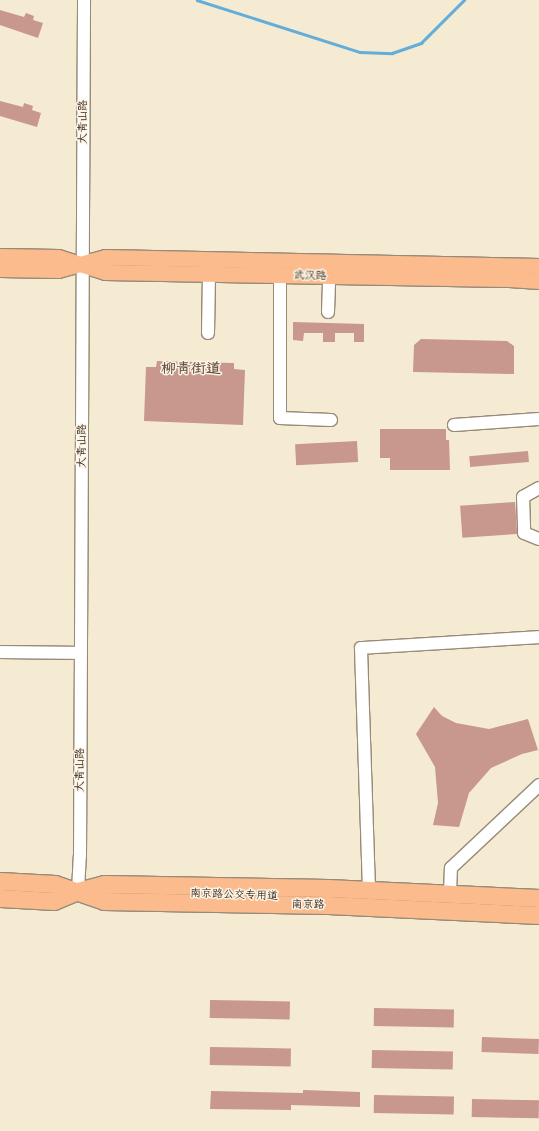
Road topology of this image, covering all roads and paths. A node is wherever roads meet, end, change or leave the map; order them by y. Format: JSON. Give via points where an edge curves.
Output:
{"nodes":[{"id":1,"x":84,"y":0,"type":"edge"},
{"id":2,"x":539,"y":254,"type":"edge"},
{"id":3,"x":0,"y":256,"type":"edge"},
{"id":4,"x":83,"y":264,"type":"junction"},
{"id":5,"x":516,"y":266,"type":"junction"},
{"id":6,"x":539,"y":266,"type":"edge"},
{"id":7,"x":0,"y":269,"type":"edge"},
{"id":8,"x":209,"y":274,"type":"junction"},
{"id":9,"x":280,"y":275,"type":"junction"},
{"id":10,"x":329,"y":276,"type":"junction"},
{"id":11,"x":508,"y":279,"type":"junction"},
{"id":12,"x":539,"y":281,"type":"edge"},
{"id":13,"x":539,"y":292,"type":"edge"},
{"id":14,"x":328,"y":312,"type":"dead end"},
{"id":15,"x":208,"y":333,"type":"dead end"},
{"id":16,"x":539,"y":419,"type":"edge"},
{"id":17,"x":330,"y":420,"type":"dead end"},
{"id":18,"x":454,"y":425,"type":"dead end"},
{"id":19,"x":539,"y":488,"type":"edge"},
{"id":20,"x":539,"y":538,"type":"edge"},
{"id":21,"x":539,"y":637,"type":"edge"},
{"id":22,"x":0,"y":652,"type":"edge"},
{"id":23,"x":81,"y":653,"type":"junction"},
{"id":24,"x":539,"y":785,"type":"edge"},
{"id":25,"x":0,"y":881,"type":"edge"},
{"id":26,"x":0,"y":889,"type":"edge"},
{"id":27,"x":369,"y":890,"type":"junction"},
{"id":28,"x":78,"y":891,"type":"junction"},
{"id":29,"x":539,"y":892,"type":"edge"},
{"id":30,"x":450,"y":894,"type":"junction"},
{"id":31,"x":521,"y":897,"type":"junction"},
{"id":32,"x":0,"y":898,"type":"edge"},
{"id":33,"x":539,"y":898,"type":"edge"},
{"id":34,"x":539,"y":907,"type":"edge"},
{"id":35,"x":539,"y":915,"type":"edge"}],
"edges":[{"from":1,"to":4,"type":"street","name":"大青山路"},
{"from":2,"to":5,"type":"main road"},
{"from":3,"to":4,"type":"main road","name":"武汉路","via":[[58,257]]},
{"from":4,"to":5,"type":"main road","name":"武汉路","via":[[105,256]]},
{"from":4,"to":7,"type":"main road","name":"武汉路","via":[[58,270]]},
{"from":4,"to":8,"type":"main road","name":"武汉路","via":[[105,272]]},
{"from":4,"to":23,"type":"street","name":"大青山路"},
{"from":5,"to":6,"type":"main road","name":"武汉路"},
{"from":8,"to":9,"type":"main road","name":"武汉路"},
{"from":8,"to":15,"type":"street"},
{"from":9,"to":10,"type":"main road","name":"武汉路"},
{"from":9,"to":17,"type":"street","via":[[280,418]]},
{"from":10,"to":11,"type":"main road","name":"武汉路"},
{"from":10,"to":14,"type":"street"},
{"from":11,"to":12,"type":"main road","name":"武汉路"},
{"from":11,"to":13,"type":"main road"},
{"from":16,"to":18,"type":"street"},
{"from":19,"to":20,"type":"street","via":[[523,497],[524,533]]},
{"from":21,"to":27,"type":"street","via":[[361,648]]},
{"from":22,"to":23,"type":"street"},
{"from":23,"to":28,"type":"street","name":"大青山路"},
{"from":24,"to":30,"type":"street","via":[[451,868]]},
{"from":25,"to":28,"type":"highway","name":"南京路","via":[[55,884]]},
{"from":26,"to":28,"type":"street","name":"南京路公交专用道"},
{"from":27,"to":28,"type":"highway","name":"南京路","via":[[104,884]]},
{"from":27,"to":30,"type":"highway","name":"南京路"},
{"from":28,"to":32,"type":"highway","name":"南京路","via":[[54,901]]},
{"from":28,"to":34,"type":"street","name":"南京路公交专用道"},
{"from":28,"to":35,"type":"highway","name":"南京路","via":[[104,901],[328,905]]},
{"from":29,"to":31,"type":"highway"},
{"from":30,"to":31,"type":"highway","name":"南京路"},
{"from":31,"to":33,"type":"highway","name":"南京路"}]}
